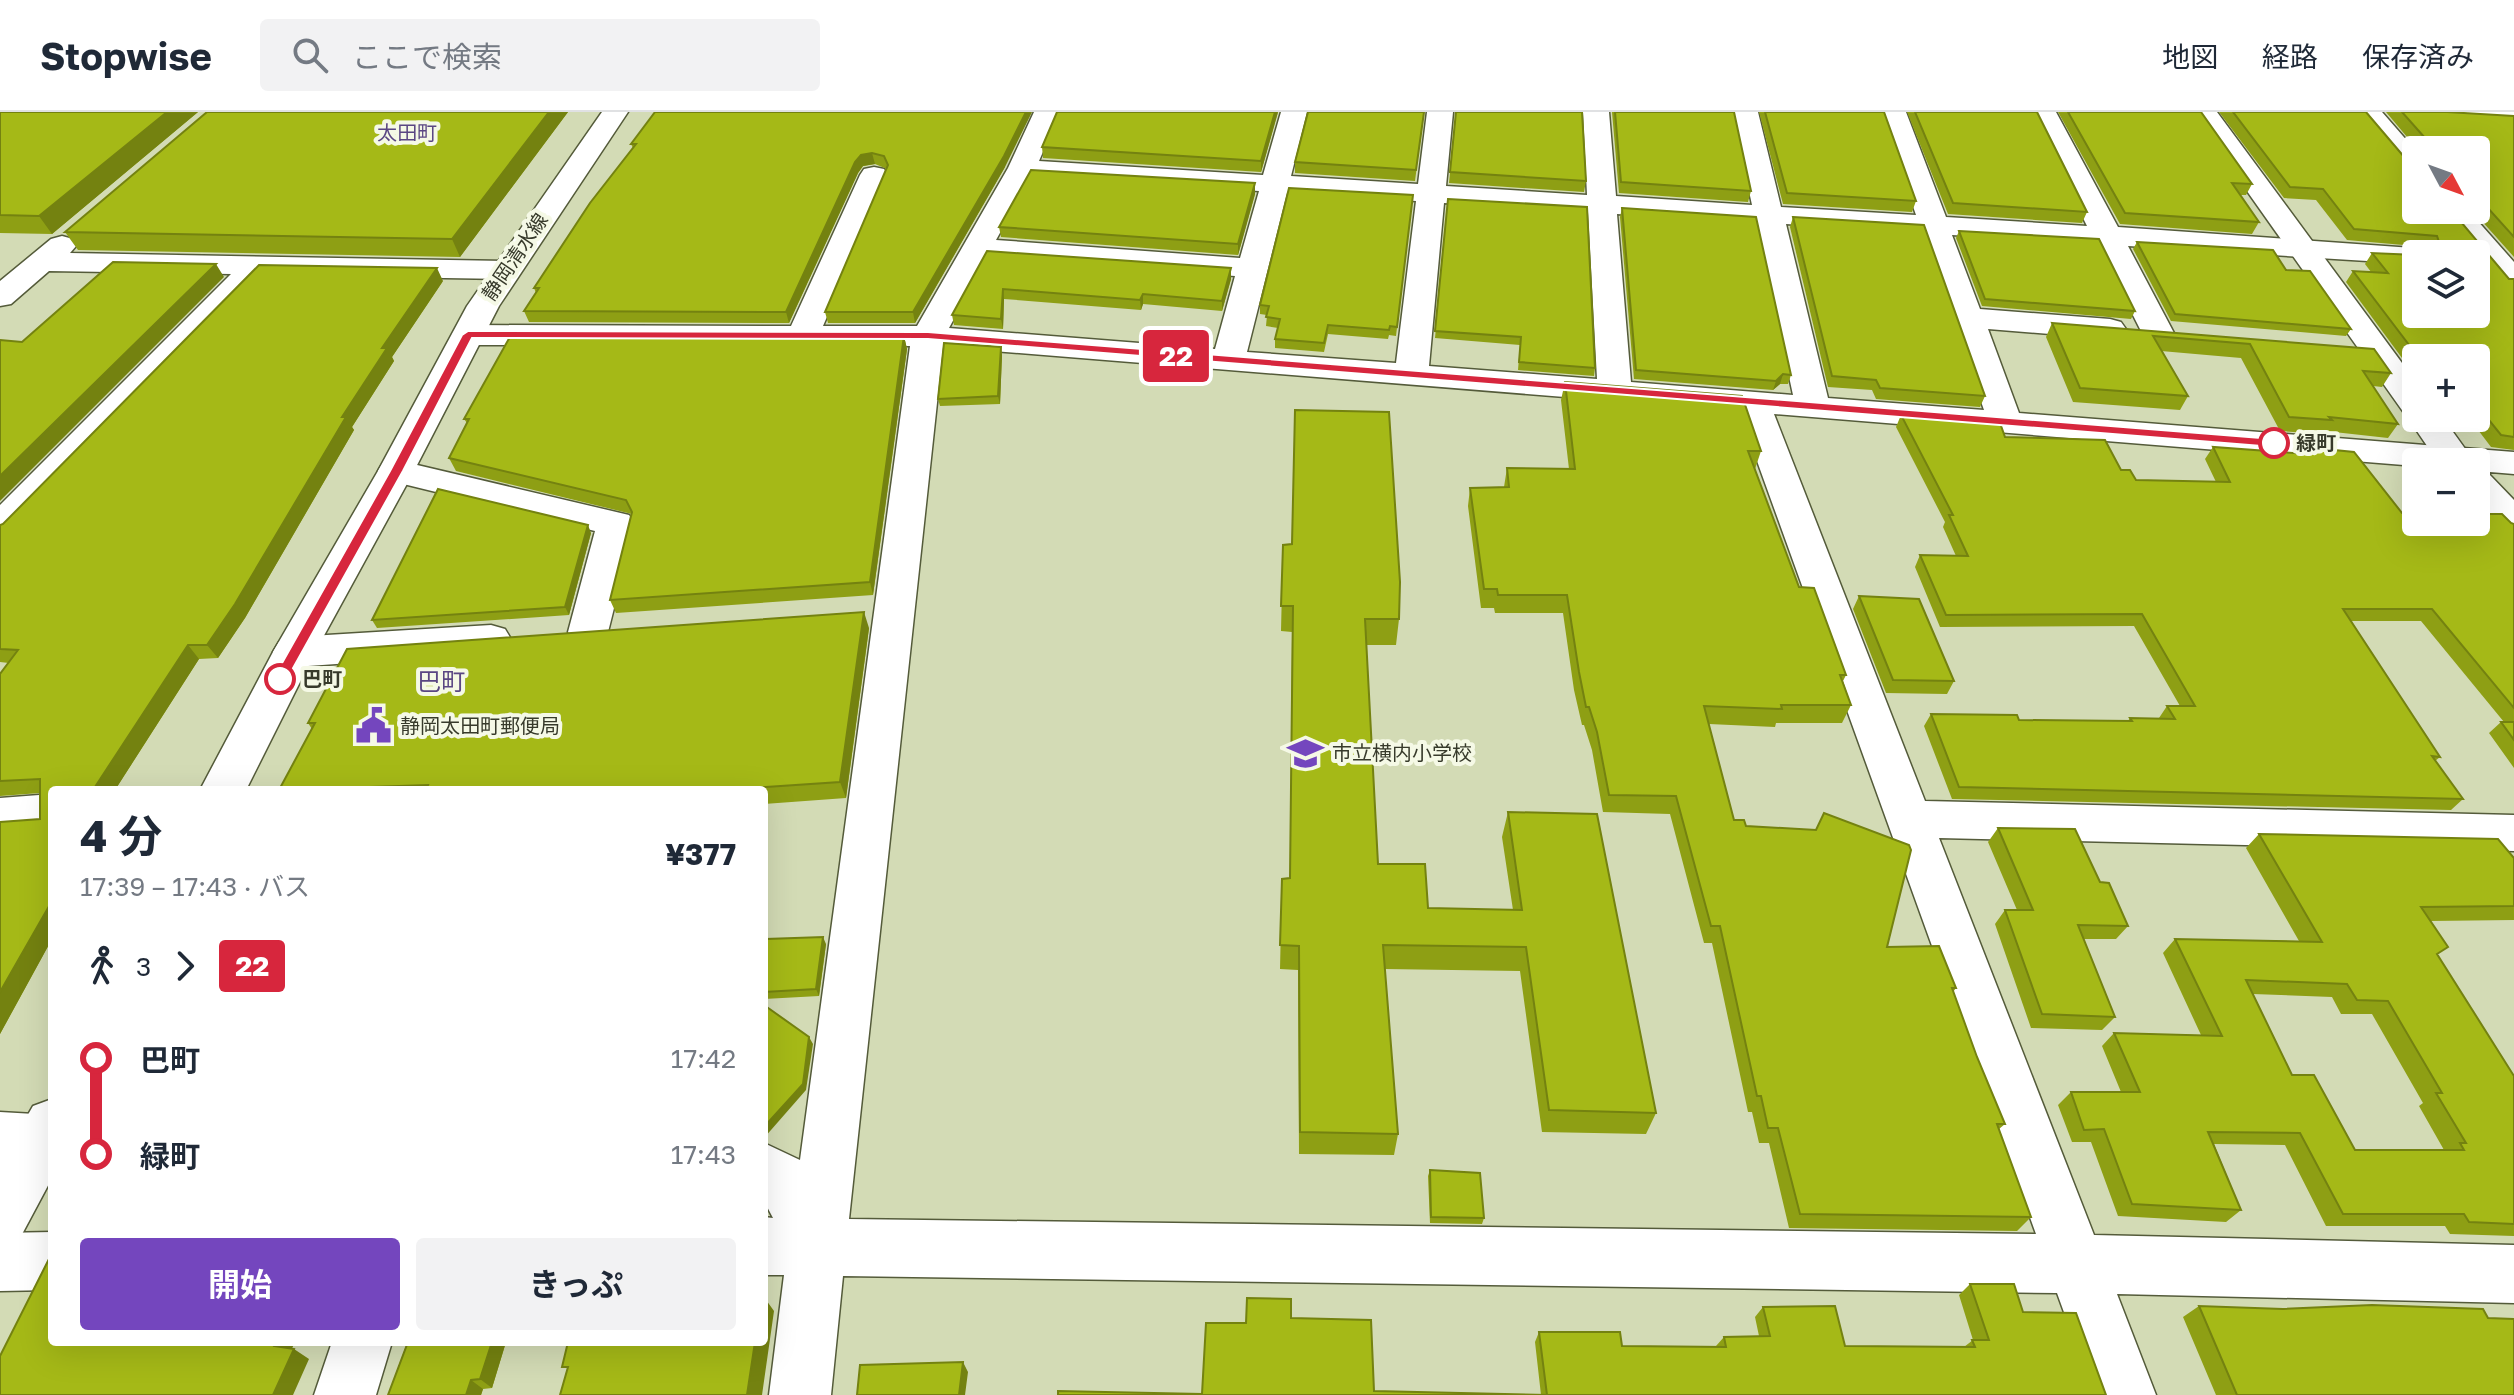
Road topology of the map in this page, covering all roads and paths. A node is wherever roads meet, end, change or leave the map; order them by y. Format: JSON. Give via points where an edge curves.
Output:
{"nodes":[{"id":1,"x":615,"y":112,"type":"edge"},
{"id":2,"x":1047,"y":112,"type":"edge"},
{"id":3,"x":1293,"y":112,"type":"edge"},
{"id":4,"x":1440,"y":112,"type":"edge"},
{"id":5,"x":1596,"y":112,"type":"edge"},
{"id":6,"x":1745,"y":112,"type":"edge"},
{"id":7,"x":1893,"y":112,"type":"edge"},
{"id":8,"x":2043,"y":112,"type":"edge"},
{"id":9,"x":2204,"y":112,"type":"edge"},
{"id":10,"x":2368,"y":112,"type":"edge"},
{"id":11,"x":2442,"y":112,"type":"edge"},
{"id":12,"x":2514,"y":116,"type":"edge"},
{"id":13,"x":2402,"y":152,"type":"edge"},
{"id":14,"x":1022,"y":168,"type":"junction"},
{"id":15,"x":874,"y":175,"type":"dead end"},
{"id":16,"x":1275,"y":184,"type":"junction"},
{"id":17,"x":1432,"y":194,"type":"junction"},
{"id":18,"x":1602,"y":204,"type":"junction"},
{"id":19,"x":1769,"y":215,"type":"junction"},
{"id":20,"x":2464,"y":224,"type":"edge"},
{"id":21,"x":1933,"y":225,"type":"junction"},
{"id":22,"x":77,"y":232,"type":"edge"},
{"id":23,"x":2107,"y":235,"type":"junction"},
{"id":24,"x":977,"y":248,"type":"junction"},
{"id":25,"x":2301,"y":248,"type":"junction"},
{"id":26,"x":2402,"y":254,"type":"edge"},
{"id":27,"x":42,"y":262,"type":"junction"},
{"id":28,"x":2500,"y":265,"type":"edge"},
{"id":29,"x":257,"y":266,"type":"junction"},
{"id":30,"x":1252,"y":268,"type":"junction"},
{"id":31,"x":505,"y":270,"type":"junction"},
{"id":32,"x":0,"y":297,"type":"edge"},
{"id":33,"x":1968,"y":318,"type":"junction"},
{"id":34,"x":468,"y":335,"type":"junction"},
{"id":35,"x":803,"y":336,"type":"junction"},
{"id":36,"x":928,"y":336,"type":"junction"},
{"id":37,"x":2329,"y":346,"type":"edge"},
{"id":38,"x":2375,"y":350,"type":"junction"},
{"id":39,"x":1228,"y":360,"type":"junction"},
{"id":40,"x":1411,"y":374,"type":"junction"},
{"id":41,"x":2402,"y":387,"type":"edge"},
{"id":42,"x":1615,"y":391,"type":"junction"},
{"id":43,"x":1752,"y":401,"type":"junction"},
{"id":44,"x":1813,"y":406,"type":"junction"},
{"id":45,"x":2005,"y":421,"type":"junction"},
{"id":46,"x":2436,"y":432,"type":"edge"},
{"id":47,"x":2448,"y":448,"type":"edge"},
{"id":48,"x":2402,"y":461,"type":"edge"},
{"id":49,"x":2514,"y":463,"type":"edge"},
{"id":50,"x":2490,"y":465,"type":"edge"},
{"id":51,"x":396,"y":471,"type":"junction"},
{"id":52,"x":2490,"y":497,"type":"edge"},
{"id":53,"x":2514,"y":523,"type":"edge"},
{"id":54,"x":0,"y":527,"type":"edge"},
{"id":55,"x":634,"y":629,"type":"edge"},
{"id":56,"x":557,"y":634,"type":"junction"},
{"id":57,"x":294,"y":652,"type":"junction"},
{"id":58,"x":225,"y":786,"type":"edge"},
{"id":59,"x":48,"y":812,"type":"edge"},
{"id":60,"x":0,"y":816,"type":"edge"},
{"id":61,"x":1909,"y":819,"type":"junction"},
{"id":62,"x":2514,"y":833,"type":"edge"},
{"id":63,"x":32,"y":1134,"type":"edge"},
{"id":64,"x":768,"y":1172,"type":"edge"},
{"id":65,"x":0,"y":1218,"type":"edge"},
{"id":66,"x":791,"y":1245,"type":"edge"},
{"id":67,"x":48,"y":1261,"type":"edge"},
{"id":68,"x":0,"y":1262,"type":"edge"},
{"id":69,"x":2075,"y":1264,"type":"junction"},
{"id":70,"x":2514,"y":1274,"type":"edge"},
{"id":71,"x":361,"y":1346,"type":"edge"},
{"id":72,"x":345,"y":1395,"type":"edge"},
{"id":73,"x":800,"y":1395,"type":"edge"},
{"id":74,"x":2125,"y":1395,"type":"edge"}],
"edges":[{"from":1,"to":31,"type":"street","name":"静岡清水線"},
{"from":2,"to":14,"type":"street"},
{"from":3,"to":16,"type":"street"},
{"from":4,"to":17,"type":"street"},
{"from":5,"to":18,"type":"street"},
{"from":6,"to":19,"type":"street"},
{"from":7,"to":21,"type":"street"},
{"from":8,"to":23,"type":"street"},
{"from":9,"to":25,"type":"street"},
{"from":10,"to":13,"type":"street"},
{"from":11,"to":12,"type":"street"},
{"from":14,"to":16,"type":"street"},
{"from":14,"to":24,"type":"street"},
{"from":15,"to":35,"type":"street"},
{"from":16,"to":17,"type":"street"},
{"from":16,"to":30,"type":"street"},
{"from":17,"to":18,"type":"street"},
{"from":17,"to":40,"type":"street"},
{"from":18,"to":19,"type":"street"},
{"from":18,"to":42,"type":"street"},
{"from":19,"to":21,"type":"street"},
{"from":19,"to":44,"type":"street"},
{"from":20,"to":28,"type":"street"},
{"from":21,"to":23,"type":"street"},
{"from":21,"to":33,"type":"street"},
{"from":22,"to":27,"type":"street"},
{"from":23,"to":25,"type":"street"},
{"from":23,"to":33,"type":"street","via":[[2174,334]]},
{"from":24,"to":30,"type":"street"},
{"from":24,"to":36,"type":"street"},
{"from":25,"to":26,"type":"street"},
{"from":25,"to":38,"type":"street"},
{"from":27,"to":29,"type":"street"},
{"from":27,"to":32,"type":"street"},
{"from":29,"to":31,"type":"street"},
{"from":29,"to":54,"type":"street"},
{"from":30,"to":39,"type":"street"},
{"from":31,"to":34,"type":"street","name":"静岡清水線"},
{"from":33,"to":45,"type":"street"},
{"from":34,"to":35,"type":"street"},
{"from":34,"to":51,"type":"street","name":"静岡清水線"},
{"from":35,"to":36,"type":"street"},
{"from":36,"to":39,"type":"street"},
{"from":36,"to":66,"type":"street","via":[[880,611]]},
{"from":37,"to":38,"type":"street"},
{"from":38,"to":41,"type":"street"},
{"from":39,"to":40,"type":"street"},
{"from":40,"to":42,"type":"street"},
{"from":42,"to":43,"type":"street"},
{"from":43,"to":44,"type":"street"},
{"from":43,"to":61,"type":"street"},
{"from":44,"to":45,"type":"street"},
{"from":45,"to":48,"type":"street"},
{"from":46,"to":47,"type":"street"},
{"from":49,"to":50,"type":"street"},
{"from":51,"to":56,"type":"street","via":[[616,524]]},
{"from":51,"to":57,"type":"street","name":"静岡清水線"},
{"from":52,"to":53,"type":"street"},
{"from":55,"to":56,"type":"street"},
{"from":56,"to":57,"type":"street"},
{"from":57,"to":58,"type":"street","name":"静岡清水線"},
{"from":59,"to":60,"type":"street"},
{"from":61,"to":62,"type":"street"},
{"from":61,"to":69,"type":"street"},
{"from":63,"to":65,"type":"street"},
{"from":64,"to":66,"type":"street","via":[[784,1182]]},
{"from":66,"to":69,"type":"street"},
{"from":66,"to":73,"type":"street"},
{"from":67,"to":68,"type":"street"},
{"from":69,"to":70,"type":"street"},
{"from":69,"to":74,"type":"street"},
{"from":71,"to":72,"type":"street"}]}
